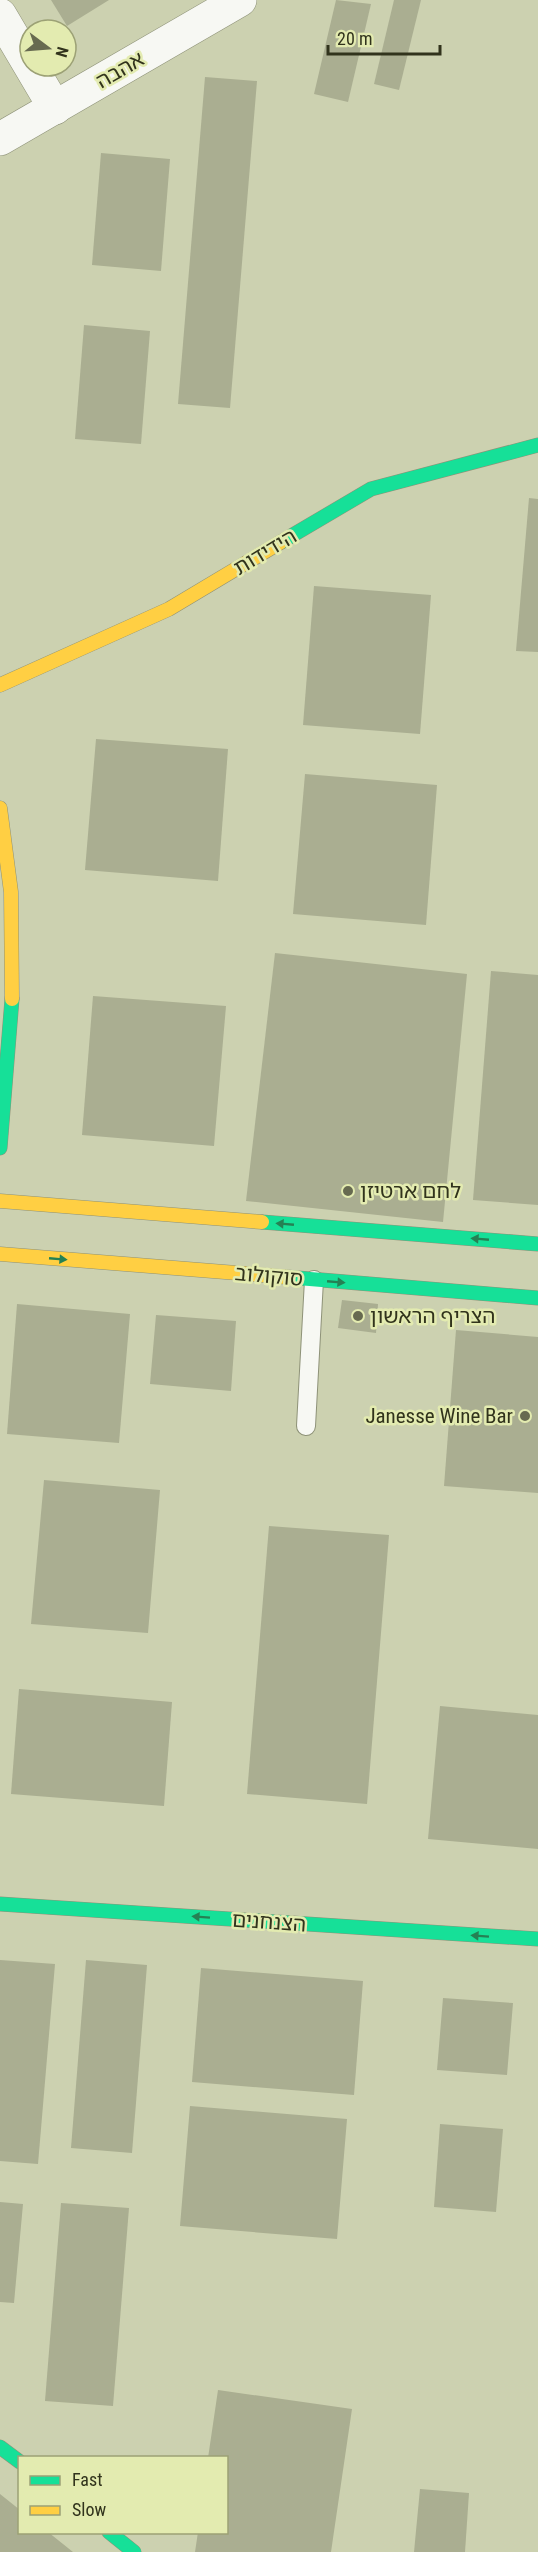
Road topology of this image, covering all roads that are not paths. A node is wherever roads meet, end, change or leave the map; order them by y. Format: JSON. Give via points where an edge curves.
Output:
{"nodes":[{"id":1,"x":240,"y":0,"type":"edge"},
{"id":2,"x":0,"y":15,"type":"edge"},
{"id":3,"x":54,"y":108,"type":"junction"},
{"id":4,"x":0,"y":139,"type":"edge"},
{"id":5,"x":538,"y":444,"type":"edge"},
{"id":6,"x":0,"y":685,"type":"edge"},
{"id":7,"x":0,"y":808,"type":"edge"},
{"id":8,"x":0,"y":1148,"type":"edge"},
{"id":9,"x":0,"y":1201,"type":"edge"},
{"id":10,"x":538,"y":1244,"type":"edge"},
{"id":11,"x":0,"y":1254,"type":"edge"},
{"id":12,"x":314,"y":1280,"type":"junction"},
{"id":13,"x":538,"y":1298,"type":"edge"},
{"id":14,"x":306,"y":1426,"type":"dead end"},
{"id":15,"x":0,"y":1904,"type":"edge"},
{"id":16,"x":538,"y":1939,"type":"edge"},
{"id":17,"x":0,"y":2447,"type":"edge"},
{"id":18,"x":18,"y":2460,"type":"edge"},
{"id":19,"x":112,"y":2534,"type":"edge"},
{"id":20,"x":134,"y":2552,"type":"edge"}],
"edges":[{"from":1,"to":3,"type":"street","name":"אהבה"},
{"from":2,"to":3,"type":"street"},
{"from":3,"to":4,"type":"street","name":"אהבה"},
{"from":5,"to":6,"type":"street","name":"הידידות","via":[[371,489],[169,609]]},
{"from":7,"to":8,"type":"street","via":[[9,857],[12,1039]]},
{"from":10,"to":9,"type":"street","one_way":true},
{"from":11,"to":12,"type":"street","name":"סוקולוב","one_way":true},
{"from":12,"to":13,"type":"street","name":"סוקולוב","one_way":true},
{"from":12,"to":14,"type":"lane"},
{"from":16,"to":15,"type":"street","name":"הצנחנים","one_way":true},
{"from":17,"to":18,"type":"street"},
{"from":19,"to":20,"type":"street"}]}
